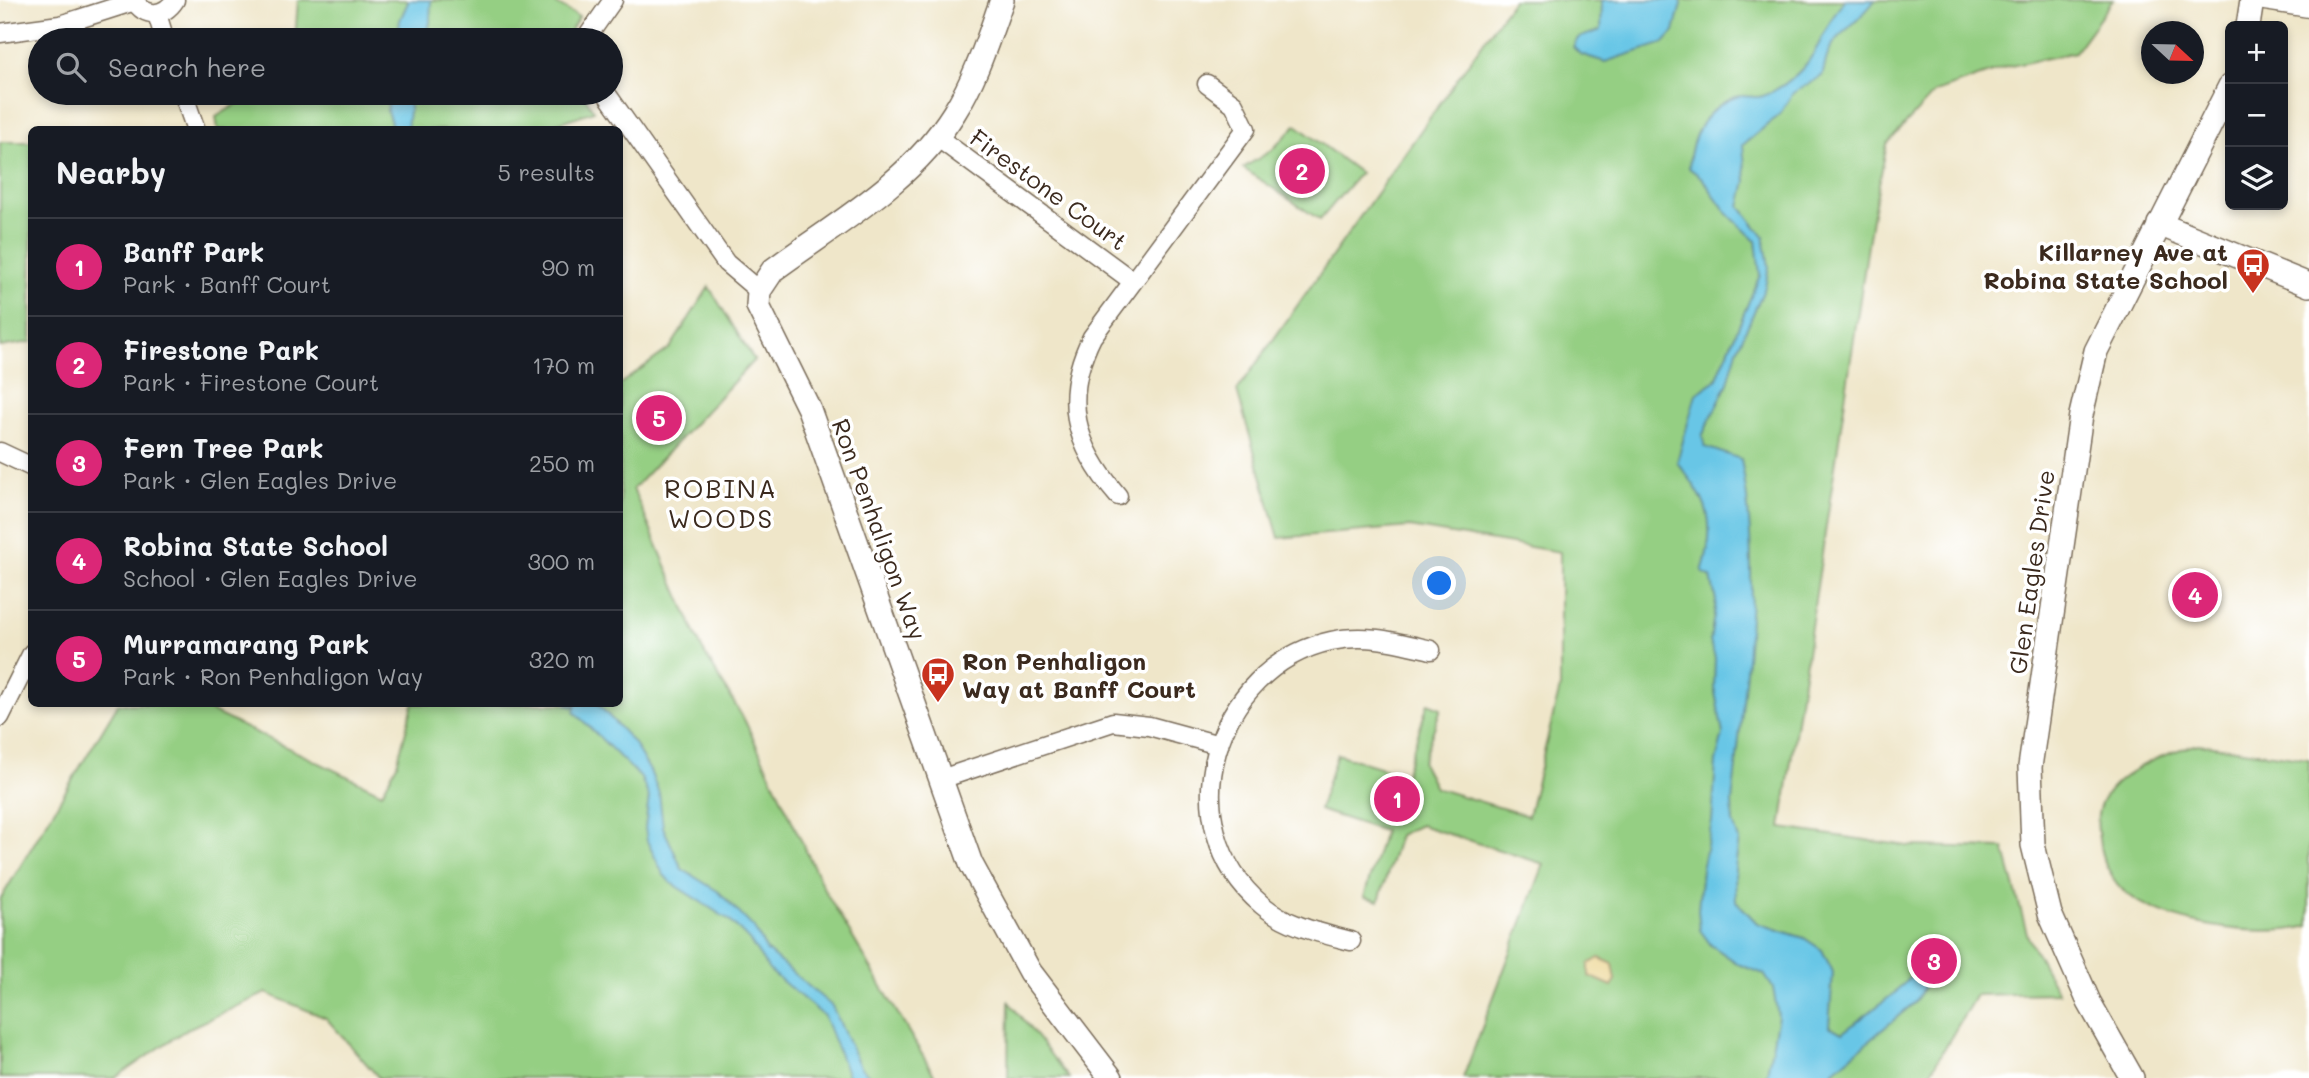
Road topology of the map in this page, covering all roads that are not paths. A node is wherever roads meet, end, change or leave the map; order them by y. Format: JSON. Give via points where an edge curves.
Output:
{"nodes":[{"id":1,"x":175,"y":0,"type":"edge"},
{"id":2,"x":613,"y":0,"type":"edge"},
{"id":3,"x":1002,"y":0,"type":"edge"},
{"id":4,"x":2252,"y":0,"type":"edge"},
{"id":5,"x":2258,"y":0,"type":"edge"},
{"id":6,"x":134,"y":1,"type":"edge"},
{"id":7,"x":2309,"y":8,"type":"edge"},
{"id":8,"x":158,"y":14,"type":"junction"},
{"id":9,"x":2249,"y":21,"type":"edge"},
{"id":10,"x":43,"y":28,"type":"edge"},
{"id":11,"x":162,"y":28,"type":"edge"},
{"id":12,"x":593,"y":28,"type":"edge"},
{"id":13,"x":28,"y":30,"type":"edge"},
{"id":14,"x":0,"y":33,"type":"edge"},
{"id":15,"x":1207,"y":84,"type":"dead end"},
{"id":16,"x":2225,"y":96,"type":"edge"},
{"id":17,"x":187,"y":105,"type":"edge"},
{"id":18,"x":614,"y":105,"type":"edge"},
{"id":19,"x":195,"y":126,"type":"edge"},
{"id":20,"x":937,"y":137,"type":"junction"},
{"id":21,"x":2159,"y":224,"type":"junction"},
{"id":22,"x":1131,"y":281,"type":"junction"},
{"id":23,"x":2309,"y":285,"type":"edge"},
{"id":24,"x":759,"y":290,"type":"junction"},
{"id":25,"x":0,"y":452,"type":"edge"},
{"id":26,"x":28,"y":465,"type":"edge"},
{"id":27,"x":1118,"y":496,"type":"dead end"},
{"id":28,"x":1431,"y":650,"type":"dead end"},
{"id":29,"x":28,"y":661,"type":"edge"},
{"id":30,"x":0,"y":717,"type":"edge"},
{"id":31,"x":1219,"y":745,"type":"junction"},
{"id":32,"x":941,"y":779,"type":"junction"},
{"id":33,"x":1351,"y":941,"type":"dead end"},
{"id":34,"x":1111,"y":1078,"type":"edge"},
{"id":35,"x":2132,"y":1078,"type":"edge"}],
"edges":[{"from":1,"to":8,"type":"street"},
{"from":2,"to":12,"type":"street"},
{"from":3,"to":20,"type":"street","via":[[978,68]]},
{"from":4,"to":9,"type":"street"},
{"from":5,"to":7,"type":"street"},
{"from":6,"to":8,"type":"street","via":[[144,11]]},
{"from":6,"to":10,"type":"street"},
{"from":8,"to":11,"type":"street"},
{"from":13,"to":14,"type":"street"},
{"from":15,"to":22,"type":"street","name":"Firestone Court","via":[[1234,104],[1247,130]]},
{"from":16,"to":21,"type":"street","name":"Glen Eagles Drive"},
{"from":17,"to":19,"type":"street"},
{"from":18,"to":24,"type":"street","via":[[726,263]]},
{"from":20,"to":22,"type":"street","name":"Firestone Court"},
{"from":20,"to":24,"type":"street","via":[[892,184],[773,270]]},
{"from":21,"to":23,"type":"street"},
{"from":21,"to":35,"type":"street","name":"Glen Eagles Drive","via":[[2108,322],[2088,378],[2030,766],[2034,845],[2050,914],[2090,1002]]},
{"from":22,"to":27,"type":"street","name":"Firestone Court","via":[[1083,356],[1074,401],[1080,438],[1097,471]]},
{"from":24,"to":32,"type":"street","name":"Ron Penhaligon Way","via":[[758,306],[809,409]]},
{"from":25,"to":26,"type":"street"},
{"from":28,"to":31,"type":"street","via":[[1380,638],[1355,638],[1296,653],[1250,686]]},
{"from":29,"to":30,"type":"street"},
{"from":31,"to":32,"type":"street","via":[[1149,726],[1113,722]]},
{"from":31,"to":33,"type":"street","via":[[1209,798],[1213,827],[1241,883],[1284,919]]},
{"from":32,"to":34,"type":"street","name":"Ron Penhaligon Way","via":[[971,864],[1002,925],[1030,972]]}]}
